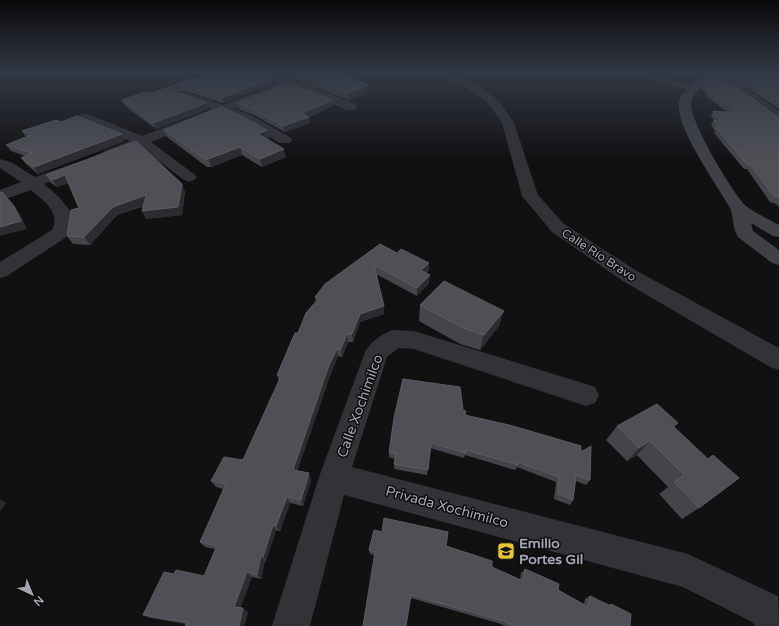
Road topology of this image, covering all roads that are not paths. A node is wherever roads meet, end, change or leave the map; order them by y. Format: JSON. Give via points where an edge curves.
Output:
{"nodes":[{"id":1,"x":202,"y":101,"type":"edge"},
{"id":2,"x":244,"y":101,"type":"edge"},
{"id":3,"x":336,"y":101,"type":"edge"},
{"id":4,"x":492,"y":101,"type":"edge"},
{"id":5,"x":686,"y":101,"type":"edge"},
{"id":6,"x":756,"y":101,"type":"edge"},
{"id":7,"x":351,"y":107,"type":"dead end"},
{"id":8,"x":224,"y":109,"type":"junction"},
{"id":9,"x":84,"y":117,"type":"edge"},
{"id":10,"x":779,"y":118,"type":"edge"},
{"id":11,"x":285,"y":140,"type":"dead end"},
{"id":12,"x":141,"y":141,"type":"junction"},
{"id":13,"x":0,"y":163,"type":"edge"},
{"id":14,"x":189,"y":177,"type":"dead end"},
{"id":15,"x":32,"y":183,"type":"junction"},
{"id":16,"x":0,"y":196,"type":"edge"},
{"id":17,"x":739,"y":209,"type":"junction"},
{"id":18,"x":779,"y":232,"type":"edge"},
{"id":19,"x":779,"y":259,"type":"edge"},
{"id":20,"x":0,"y":271,"type":"edge"},
{"id":21,"x":779,"y":360,"type":"edge"},
{"id":22,"x":586,"y":395,"type":"dead end"},
{"id":23,"x":334,"y":477,"type":"junction"},
{"id":24,"x":291,"y":626,"type":"edge"},
{"id":25,"x":779,"y":626,"type":"edge"}],
"edges":[{"from":1,"to":8,"type":"street"},
{"from":2,"to":8,"type":"street"},
{"from":3,"to":7,"type":"street"},
{"from":4,"to":21,"type":"street","name":"Calle Río Bravo","via":[[508,123],[530,196],[558,228],[630,276]]},
{"from":5,"to":17,"type":"main road","via":[[688,121],[718,178]]},
{"from":6,"to":10,"type":"street"},
{"from":8,"to":11,"type":"street","via":[[259,124]]},
{"from":8,"to":12,"type":"street"},
{"from":9,"to":12,"type":"street"},
{"from":12,"to":14,"type":"street"},
{"from":12,"to":15,"type":"street"},
{"from":13,"to":15,"type":"street","via":[[10,166]]},
{"from":15,"to":16,"type":"street"},
{"from":15,"to":20,"type":"street","via":[[58,207],[63,214],[64,225],[59,234]]},
{"from":17,"to":18,"type":"main road"},
{"from":17,"to":19,"type":"main road","via":[[744,233]]},
{"from":22,"to":23,"type":"street","name":"Calle Xochimilco","via":[[414,340],[393,339],[377,352]]},
{"from":23,"to":24,"type":"street","name":"Calle Xochimilco"},
{"from":23,"to":25,"type":"street","name":"Privada Xochimilco","via":[[688,571],[765,609]]}]}
